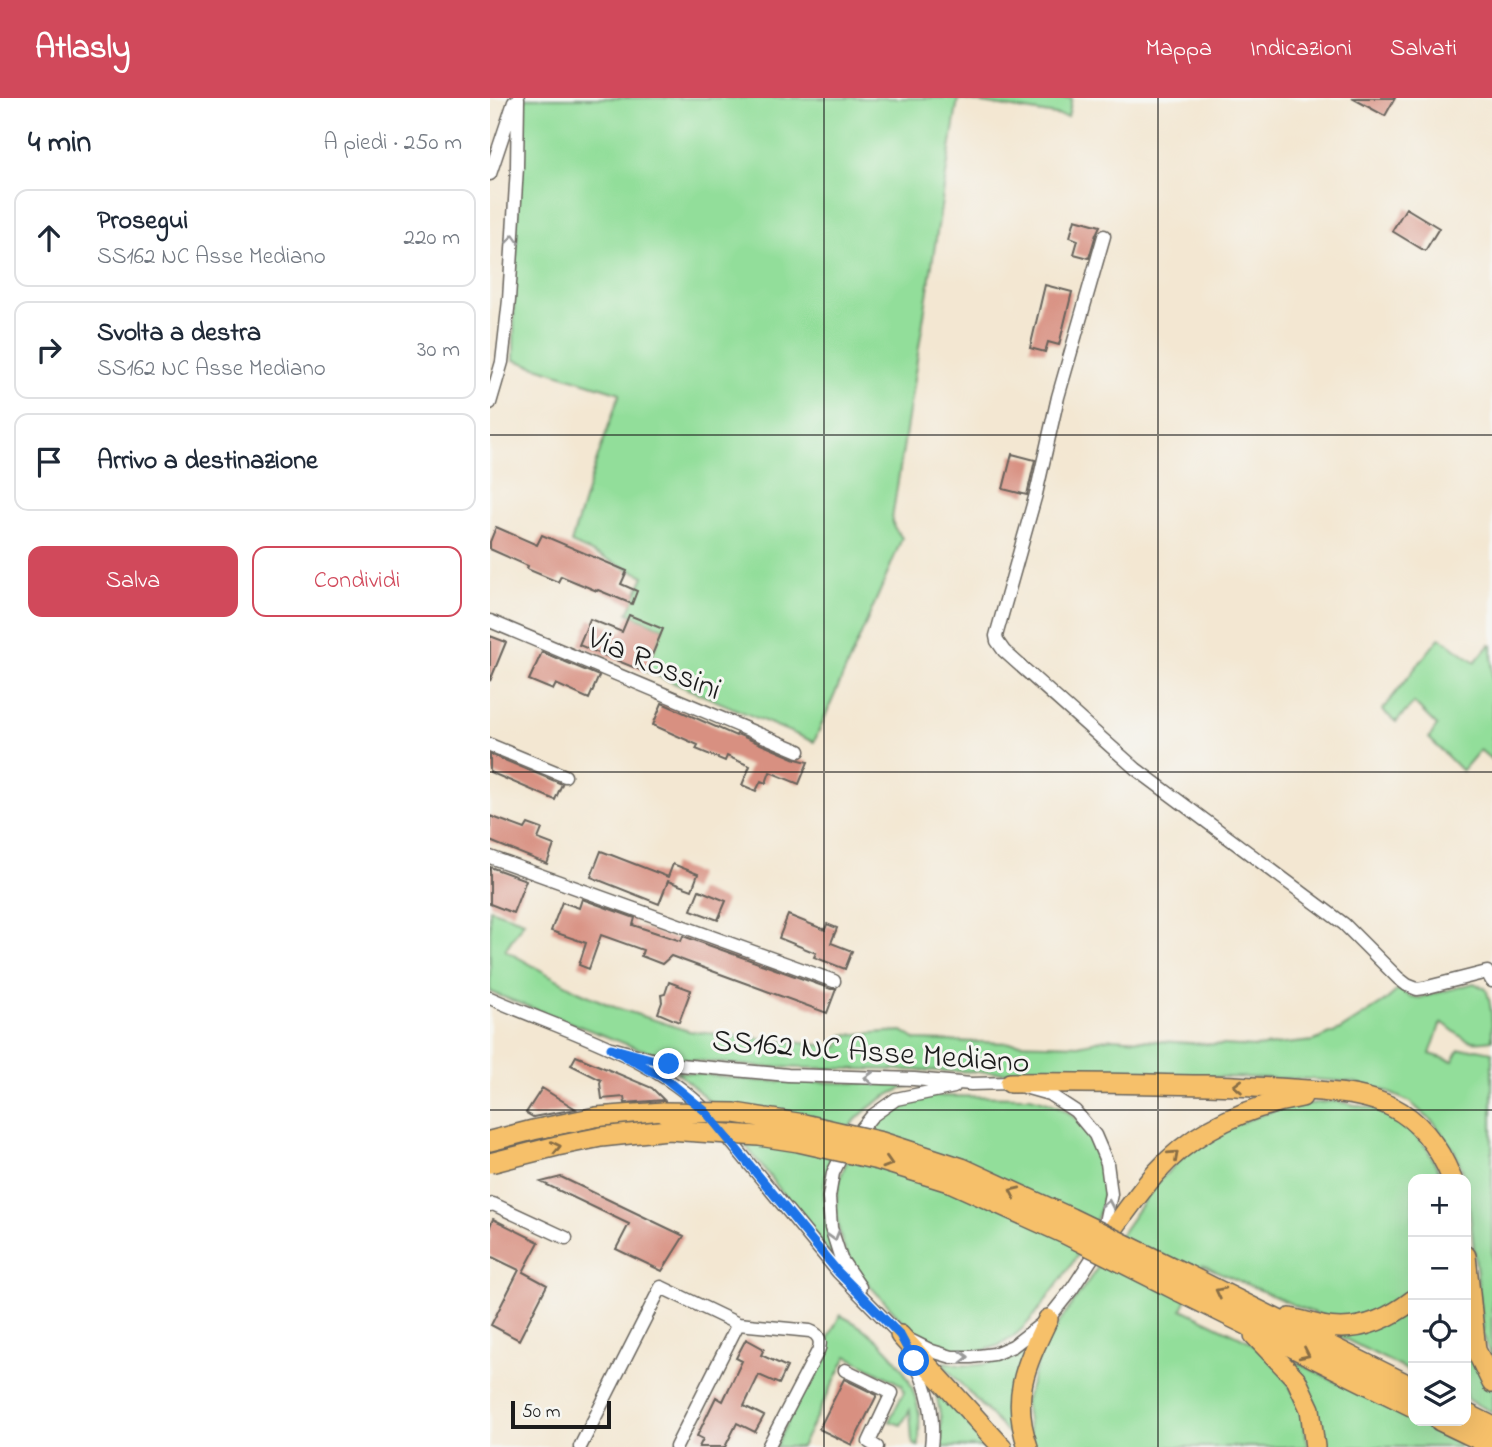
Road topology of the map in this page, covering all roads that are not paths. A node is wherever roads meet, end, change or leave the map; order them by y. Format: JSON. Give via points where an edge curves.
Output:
{"nodes":[{"id":1,"x":517,"y":98,"type":"edge"},
{"id":2,"x":490,"y":174,"type":"edge"},
{"id":3,"x":1104,"y":236,"type":"dead end"},
{"id":4,"x":490,"y":403,"type":"edge"},
{"id":5,"x":490,"y":621,"type":"edge"},
{"id":6,"x":490,"y":745,"type":"edge"},
{"id":7,"x":799,"y":751,"type":"dead end"},
{"id":8,"x":565,"y":776,"type":"dead end"},
{"id":9,"x":490,"y":857,"type":"edge"},
{"id":10,"x":834,"y":981,"type":"dead end"},
{"id":11,"x":1492,"y":981,"type":"edge"},
{"id":12,"x":494,"y":1001,"type":"edge"},
{"id":13,"x":611,"y":1048,"type":"junction"},
{"id":14,"x":1010,"y":1083,"type":"junction"},
{"id":15,"x":971,"y":1084,"type":"junction"},
{"id":16,"x":1330,"y":1092,"type":"junction"},
{"id":17,"x":490,"y":1141,"type":"edge"},
{"id":18,"x":490,"y":1163,"type":"edge"},
{"id":19,"x":1450,"y":1174,"type":"edge"},
{"id":20,"x":490,"y":1205,"type":"edge"},
{"id":21,"x":566,"y":1238,"type":"dead end"},
{"id":22,"x":1100,"y":1246,"type":"junction"},
{"id":23,"x":1182,"y":1283,"type":"junction"},
{"id":24,"x":1471,"y":1300,"type":"edge"},
{"id":25,"x":1408,"y":1304,"type":"edge"},
{"id":26,"x":872,"y":1306,"type":"junction"},
{"id":27,"x":1260,"y":1311,"type":"junction"},
{"id":28,"x":1048,"y":1319,"type":"junction"},
{"id":29,"x":1240,"y":1322,"type":"junction"},
{"id":30,"x":738,"y":1324,"type":"junction"},
{"id":31,"x":900,"y":1335,"type":"junction"},
{"id":32,"x":845,"y":1370,"type":"dead end"},
{"id":33,"x":1492,"y":1383,"type":"edge"},
{"id":34,"x":1408,"y":1385,"type":"edge"},
{"id":35,"x":1408,"y":1405,"type":"edge"},
{"id":36,"x":1471,"y":1416,"type":"edge"},
{"id":37,"x":1450,"y":1426,"type":"edge"},
{"id":38,"x":1492,"y":1426,"type":"edge"},
{"id":39,"x":1492,"y":1446,"type":"edge"},
{"id":40,"x":580,"y":1447,"type":"edge"},
{"id":41,"x":676,"y":1447,"type":"edge"},
{"id":42,"x":768,"y":1447,"type":"edge"},
{"id":43,"x":877,"y":1447,"type":"edge"},
{"id":44,"x":930,"y":1447,"type":"edge"},
{"id":45,"x":1002,"y":1447,"type":"edge"},
{"id":46,"x":1028,"y":1447,"type":"edge"},
{"id":47,"x":1315,"y":1447,"type":"edge"}],
"edges":[{"from":1,"to":2,"type":"street"},
{"from":4,"to":1,"type":"street","one_way":true,"via":[[502,362],[509,300]]},
{"from":3,"to":11,"type":"street","via":[[996,641],[1136,769],[1344,924],[1407,985],[1424,988],[1488,972]]},
{"from":5,"to":7,"type":"street","name":"Via Rossini"},
{"from":6,"to":8,"type":"street"},
{"from":9,"to":10,"type":"street"},
{"from":12,"to":13,"type":"street","name":"SS162 NC Asse Mediano"},
{"from":15,"to":13,"type":"street","name":"SS162 NC Asse Mediano","one_way":true,"via":[[669,1064]]},
{"from":13,"to":26,"type":"street","name":"SS162 NC Asse Mediano","via":[[666,1079],[705,1111],[838,1272]]},
{"from":14,"to":15,"type":"street","name":"SS162 NC Asse Mediano"},
{"from":16,"to":14,"type":"highway","one_way":true},
{"from":22,"to":14,"type":"street","name":"SS162 NC Asse Mediano","one_way":true,"via":[[1111,1194],[1107,1163],[1095,1135],[1075,1111],[1049,1094]]},
{"from":15,"to":26,"type":"street","one_way":true,"via":[[896,1099],[872,1116],[846,1147],[833,1173],[831,1228],[841,1259]]},
{"from":16,"to":19,"type":"highway","via":[[1356,1094],[1409,1117],[1436,1146]]},
{"from":22,"to":16,"type":"highway","one_way":true,"via":[[1179,1150],[1234,1116]]},
{"from":23,"to":17,"type":"highway","one_way":true,"bridge":true,"via":[[1071,1218],[962,1168],[882,1142],[804,1124],[735,1113],[663,1112],[596,1117]]},
{"from":18,"to":23,"type":"highway","one_way":true,"bridge":true,"via":[[601,1137],[668,1129],[798,1142],[952,1183]]},
{"from":20,"to":21,"type":"street"},
{"from":22,"to":28,"type":"street","name":"SS162 NC Asse Mediano"},
{"from":27,"to":23,"type":"highway","one_way":true},
{"from":23,"to":29,"type":"highway"},
{"from":24,"to":33,"type":"highway","via":[[1476,1350]]},
{"from":25,"to":27,"type":"highway","via":[[1381,1320],[1343,1328]]},
{"from":26,"to":31,"type":"street","name":"SS162 NC Asse Mediano"},
{"from":27,"to":34,"type":"highway"},
{"from":31,"to":28,"type":"street","name":"SS162 NC Asse Mediano","one_way":true,"via":[[932,1352],[971,1357],[1011,1347]]},
{"from":28,"to":46,"type":"highway","via":[[1026,1367],[1020,1393],[1021,1429]]},
{"from":29,"to":35,"type":"highway","one_way":true},
{"from":29,"to":47,"type":"highway","via":[[1296,1378],[1310,1409]]},
{"from":30,"to":40,"type":"street","via":[[661,1287]]},
{"from":30,"to":41,"type":"street"},
{"from":30,"to":42,"type":"street","via":[[810,1331],[820,1342]]},
{"from":31,"to":44,"type":"street","via":[[930,1400]]},
{"from":31,"to":45,"type":"highway"},
{"from":32,"to":43,"type":"street","via":[[892,1393],[869,1442]]},
{"from":36,"to":38,"type":"highway"},
{"from":37,"to":39,"type":"highway"}]}
